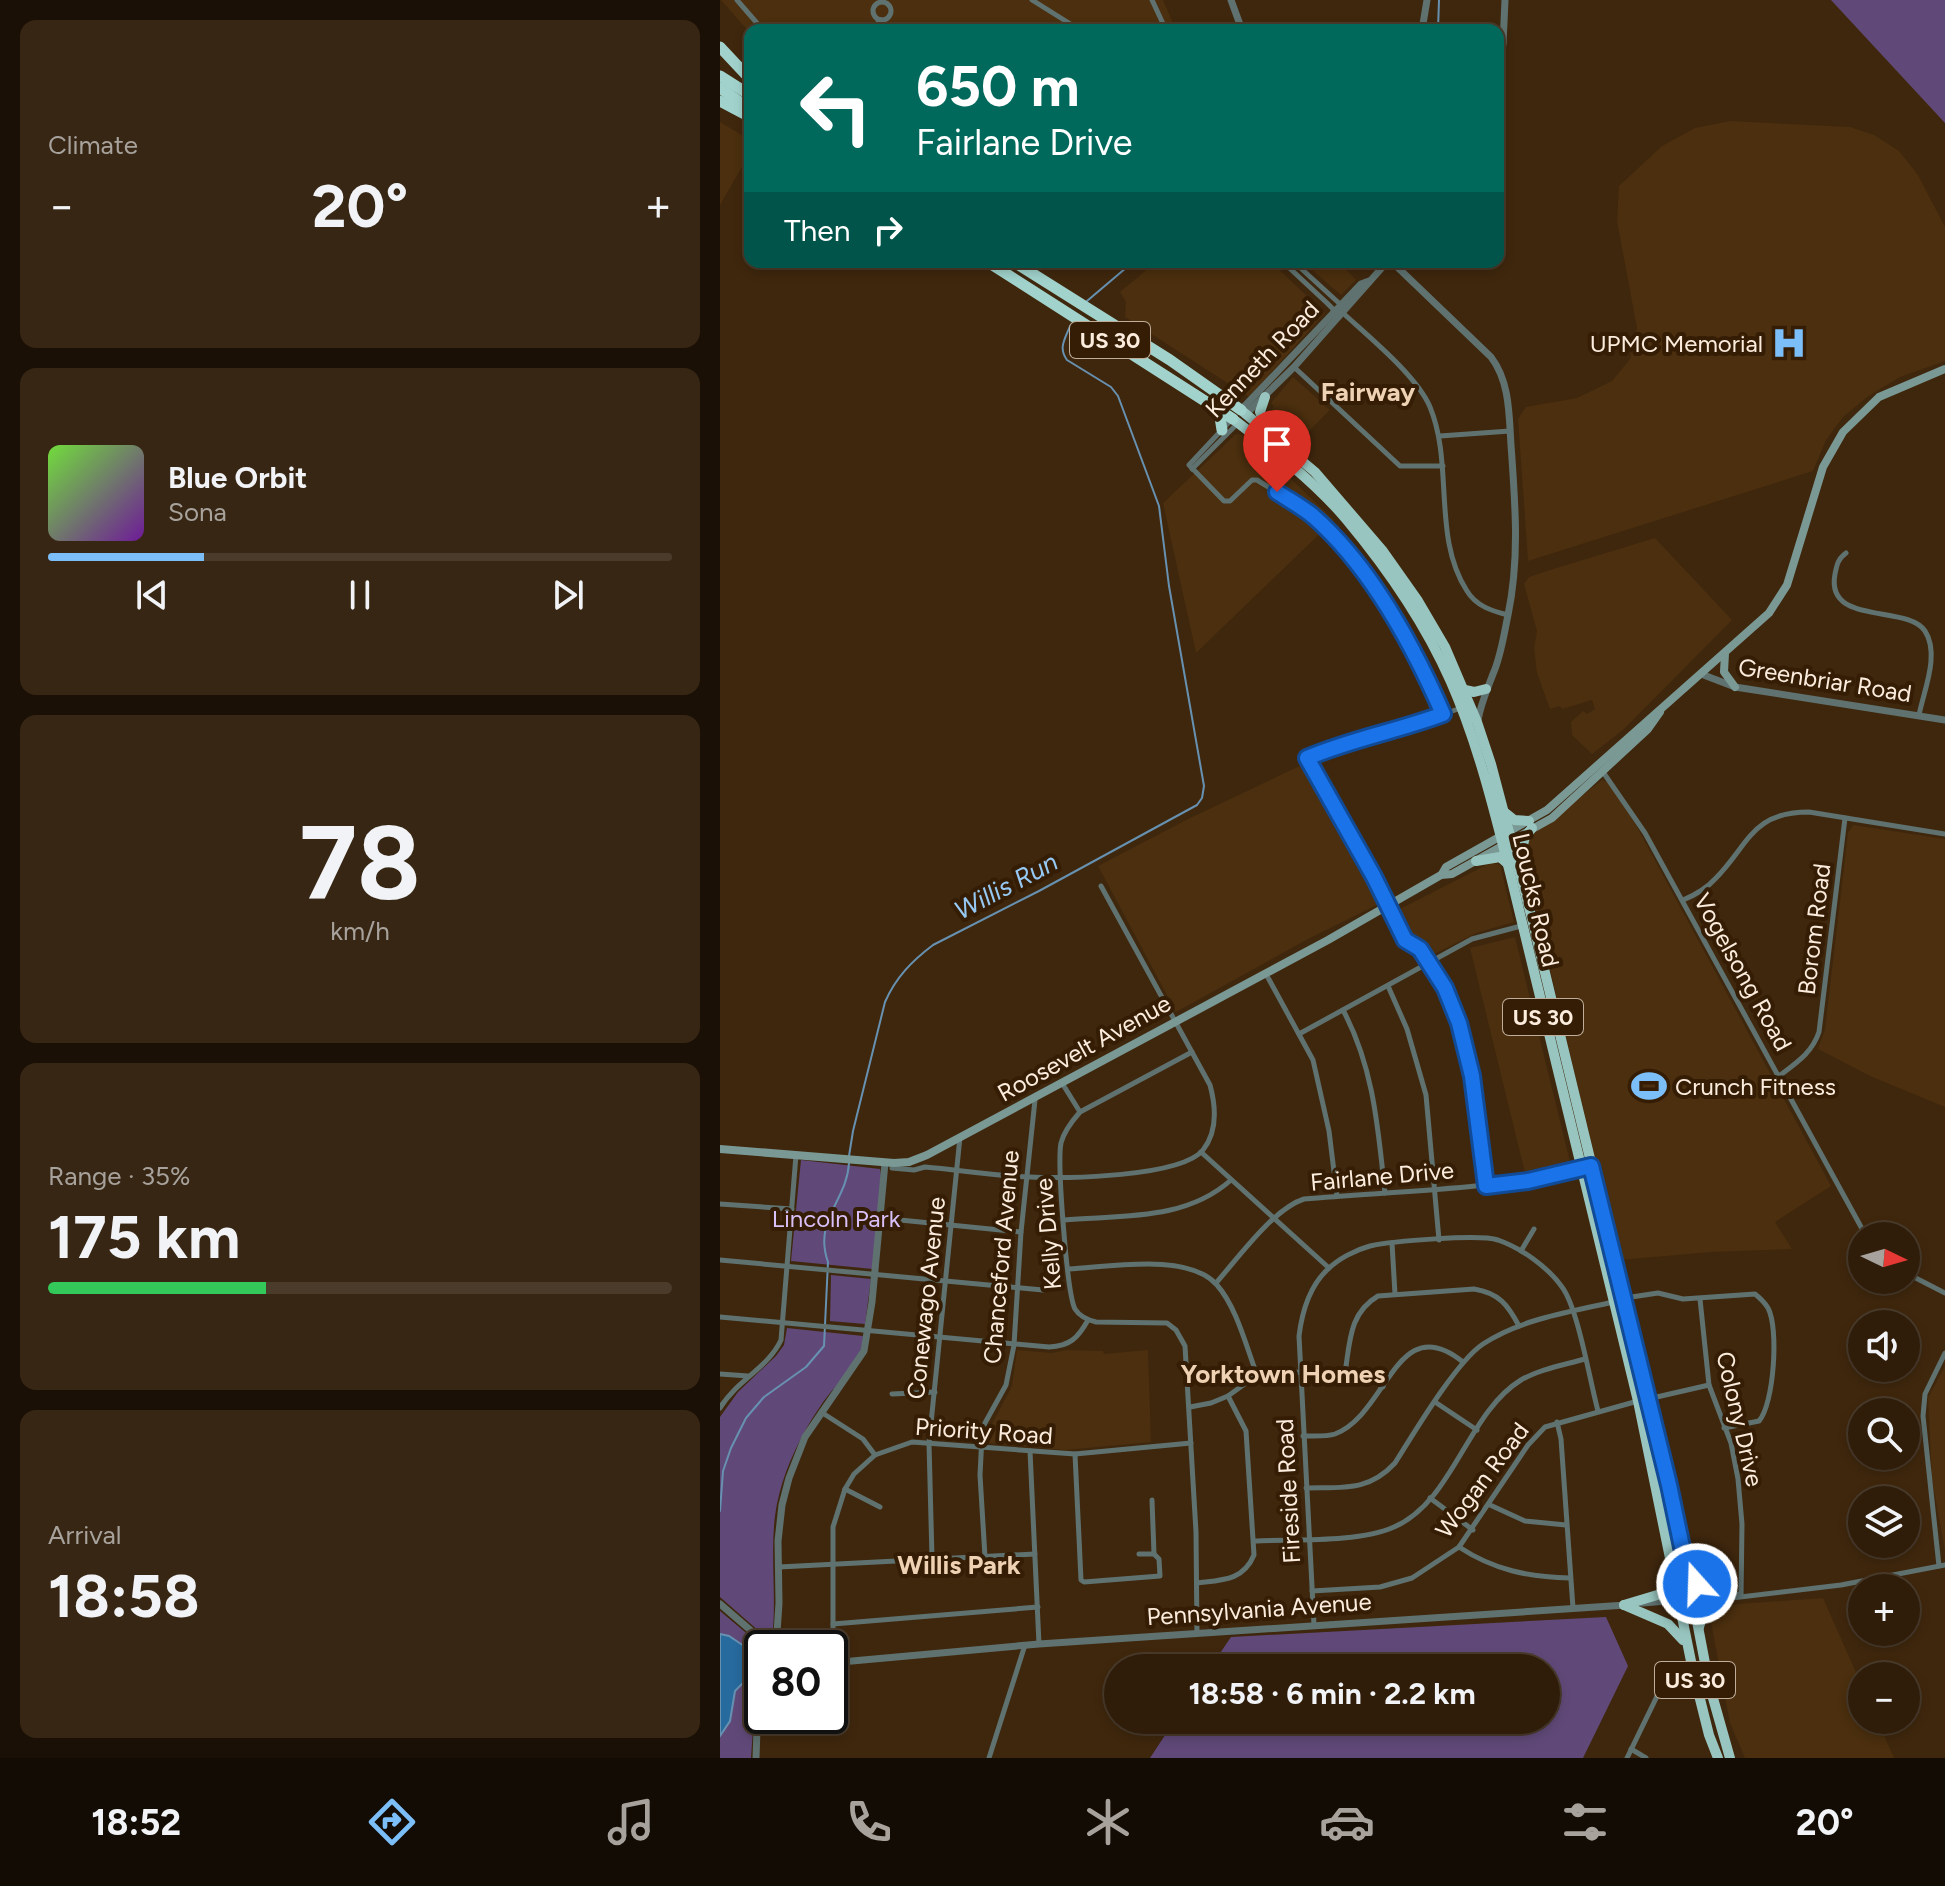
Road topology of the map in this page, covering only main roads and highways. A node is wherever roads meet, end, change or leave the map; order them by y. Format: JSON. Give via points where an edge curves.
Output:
{"nodes":[{"id":1,"x":720,"y":47,"type":"edge"},
{"id":2,"x":744,"y":73,"type":"edge"},
{"id":3,"x":720,"y":76,"type":"edge"},
{"id":4,"x":720,"y":88,"type":"edge"},
{"id":5,"x":744,"y":91,"type":"edge"},
{"id":6,"x":720,"y":101,"type":"edge"},
{"id":7,"x":744,"y":105,"type":"edge"},
{"id":8,"x":744,"y":114,"type":"edge"},
{"id":9,"x":997,"y":268,"type":"edge"},
{"id":10,"x":1024,"y":268,"type":"edge"},
{"id":11,"x":1945,"y":369,"type":"edge"},
{"id":12,"x":1265,"y":397,"type":"road end"},
{"id":13,"x":1213,"y":407,"type":"junction"},
{"id":14,"x":1240,"y":416,"type":"junction"},
{"id":15,"x":1267,"y":429,"type":"junction"},
{"id":16,"x":1222,"y":430,"type":"road end"},
{"id":17,"x":1725,"y":652,"type":"junction"},
{"id":18,"x":1735,"y":687,"type":"road end"},
{"id":19,"x":1486,"y":689,"type":"road end"},
{"id":20,"x":1465,"y":690,"type":"junction"},
{"id":21,"x":1462,"y":708,"type":"joint"},
{"id":22,"x":1660,"y":712,"type":"junction"},
{"id":23,"x":1477,"y":722,"type":"joint"},
{"id":24,"x":1635,"y":729,"type":"junction"},
{"id":25,"x":1603,"y":772,"type":"junction"},
{"id":26,"x":1504,"y":812,"type":"junction"},
{"id":27,"x":1530,"y":825,"type":"junction"},
{"id":28,"x":1506,"y":839,"type":"junction"},
{"id":29,"x":1476,"y":861,"type":"junction"},
{"id":30,"x":1513,"y":865,"type":"junction"},
{"id":31,"x":1442,"y":874,"type":"junction"},
{"id":32,"x":720,"y":1149,"type":"edge"},
{"id":33,"x":1586,"y":1168,"type":"junction"},
{"id":34,"x":1642,"y":1400,"type":"junction"},
{"id":35,"x":1669,"y":1554,"type":"junction"},
{"id":36,"x":1687,"y":1571,"type":"junction"},
{"id":37,"x":1728,"y":1593,"type":"road end"},
{"id":38,"x":1715,"y":1600,"type":"road end"},
{"id":39,"x":1698,"y":1629,"type":"junction"},
{"id":40,"x":1688,"y":1647,"type":"junction"},
{"id":41,"x":1718,"y":1758,"type":"edge"},
{"id":42,"x":1730,"y":1758,"type":"edge"}],
"edges":[{"from":1,"to":2,"type":"highway"},
{"from":3,"to":5,"type":"highway"},
{"from":4,"to":7,"type":"highway"},
{"from":6,"to":8,"type":"highway"},
{"from":9,"to":13,"type":"highway","name":"US 30","number":"US 30"},
{"from":10,"to":14,"type":"highway","name":"US 30","number":"US 30","via":[[1170,360]]},
{"from":11,"to":17,"type":"main road","name":"Roosevelt Avenue","via":[[1879,397],[1843,432],[1820,476],[1785,590],[1769,613]]},
{"from":12,"to":15,"type":"highway","via":[[1260,412]]},
{"from":13,"to":14,"type":"highway","name":"US 30","number":"US 30"},
{"from":13,"to":16,"type":"highway"},
{"from":14,"to":15,"type":"highway","name":"US 30","number":"US 30"},
{"from":14,"to":21,"type":"highway","name":"US 30","number":"US 30","via":[[1345,517],[1425,630]]},
{"from":15,"to":20,"type":"highway","name":"US 30","number":"US 30","via":[[1315,472],[1382,550],[1418,601]]},
{"from":17,"to":18,"type":"main road","via":[[1724,672]]},
{"from":17,"to":22,"type":"main road","name":"Roosevelt Avenue"},
{"from":19,"to":20,"type":"highway"},
{"from":20,"to":23,"type":"highway","name":"US 30","number":"US 30"},
{"from":21,"to":28,"type":"highway","name":"Loucks Road","number":"US 30"},
{"from":22,"to":24,"type":"main road","name":"Roosevelt Avenue"},
{"from":22,"to":25,"type":"main road","name":"Roosevelt Avenue"},
{"from":23,"to":26,"type":"highway","name":"Loucks Road","number":"US 30"},
{"from":24,"to":25,"type":"main road"},
{"from":24,"to":27,"type":"main road","name":"Roosevelt Avenue"},
{"from":25,"to":27,"type":"main road","name":"Roosevelt Avenue","via":[[1552,818]]},
{"from":26,"to":27,"type":"highway"},
{"from":26,"to":28,"type":"highway","name":"Loucks Road","number":"US 30"},
{"from":27,"to":28,"type":"main road","name":"Roosevelt Avenue"},
{"from":27,"to":30,"type":"highway"},
{"from":28,"to":29,"type":"main road","name":"Roosevelt Avenue"},
{"from":28,"to":30,"type":"highway","name":"Loucks Road","number":"US 30"},
{"from":28,"to":31,"type":"main road","name":"Roosevelt Avenue","via":[[1446,867]]},
{"from":29,"to":30,"type":"highway","via":[[1500,857]]},
{"from":29,"to":31,"type":"main road","name":"Roosevelt Avenue"},
{"from":30,"to":33,"type":"highway","name":"Loucks Road","number":"US 30"},
{"from":30,"to":33,"type":"highway","name":"Loucks Road","number":"US 30","via":[[1521,926]]},
{"from":31,"to":32,"type":"main road","name":"Roosevelt Avenue","via":[[1035,1100],[909,1162],[889,1166]]},
{"from":33,"to":34,"type":"highway","name":"Loucks Road","number":"US 30"},
{"from":34,"to":35,"type":"highway","name":"Loucks Road","number":"US 30"},
{"from":34,"to":36,"type":"highway","name":"Loucks Road","number":"US 30","via":[[1676,1512]]},
{"from":35,"to":40,"type":"highway","name":"Loucks Road","number":"US 30"},
{"from":35,"to":40,"type":"highway","via":[[1667,1590],[1624,1605],[1668,1624]]},
{"from":36,"to":37,"type":"highway","via":[[1705,1589]]},
{"from":36,"to":39,"type":"highway","name":"Loucks Road","number":"US 30"},
{"from":38,"to":39,"type":"highway","via":[[1704,1610]]},
{"from":39,"to":42,"type":"highway","name":"Loucks Road","number":"US 30"},
{"from":40,"to":41,"type":"highway","name":"Loucks Road","number":"US 30"}]}
